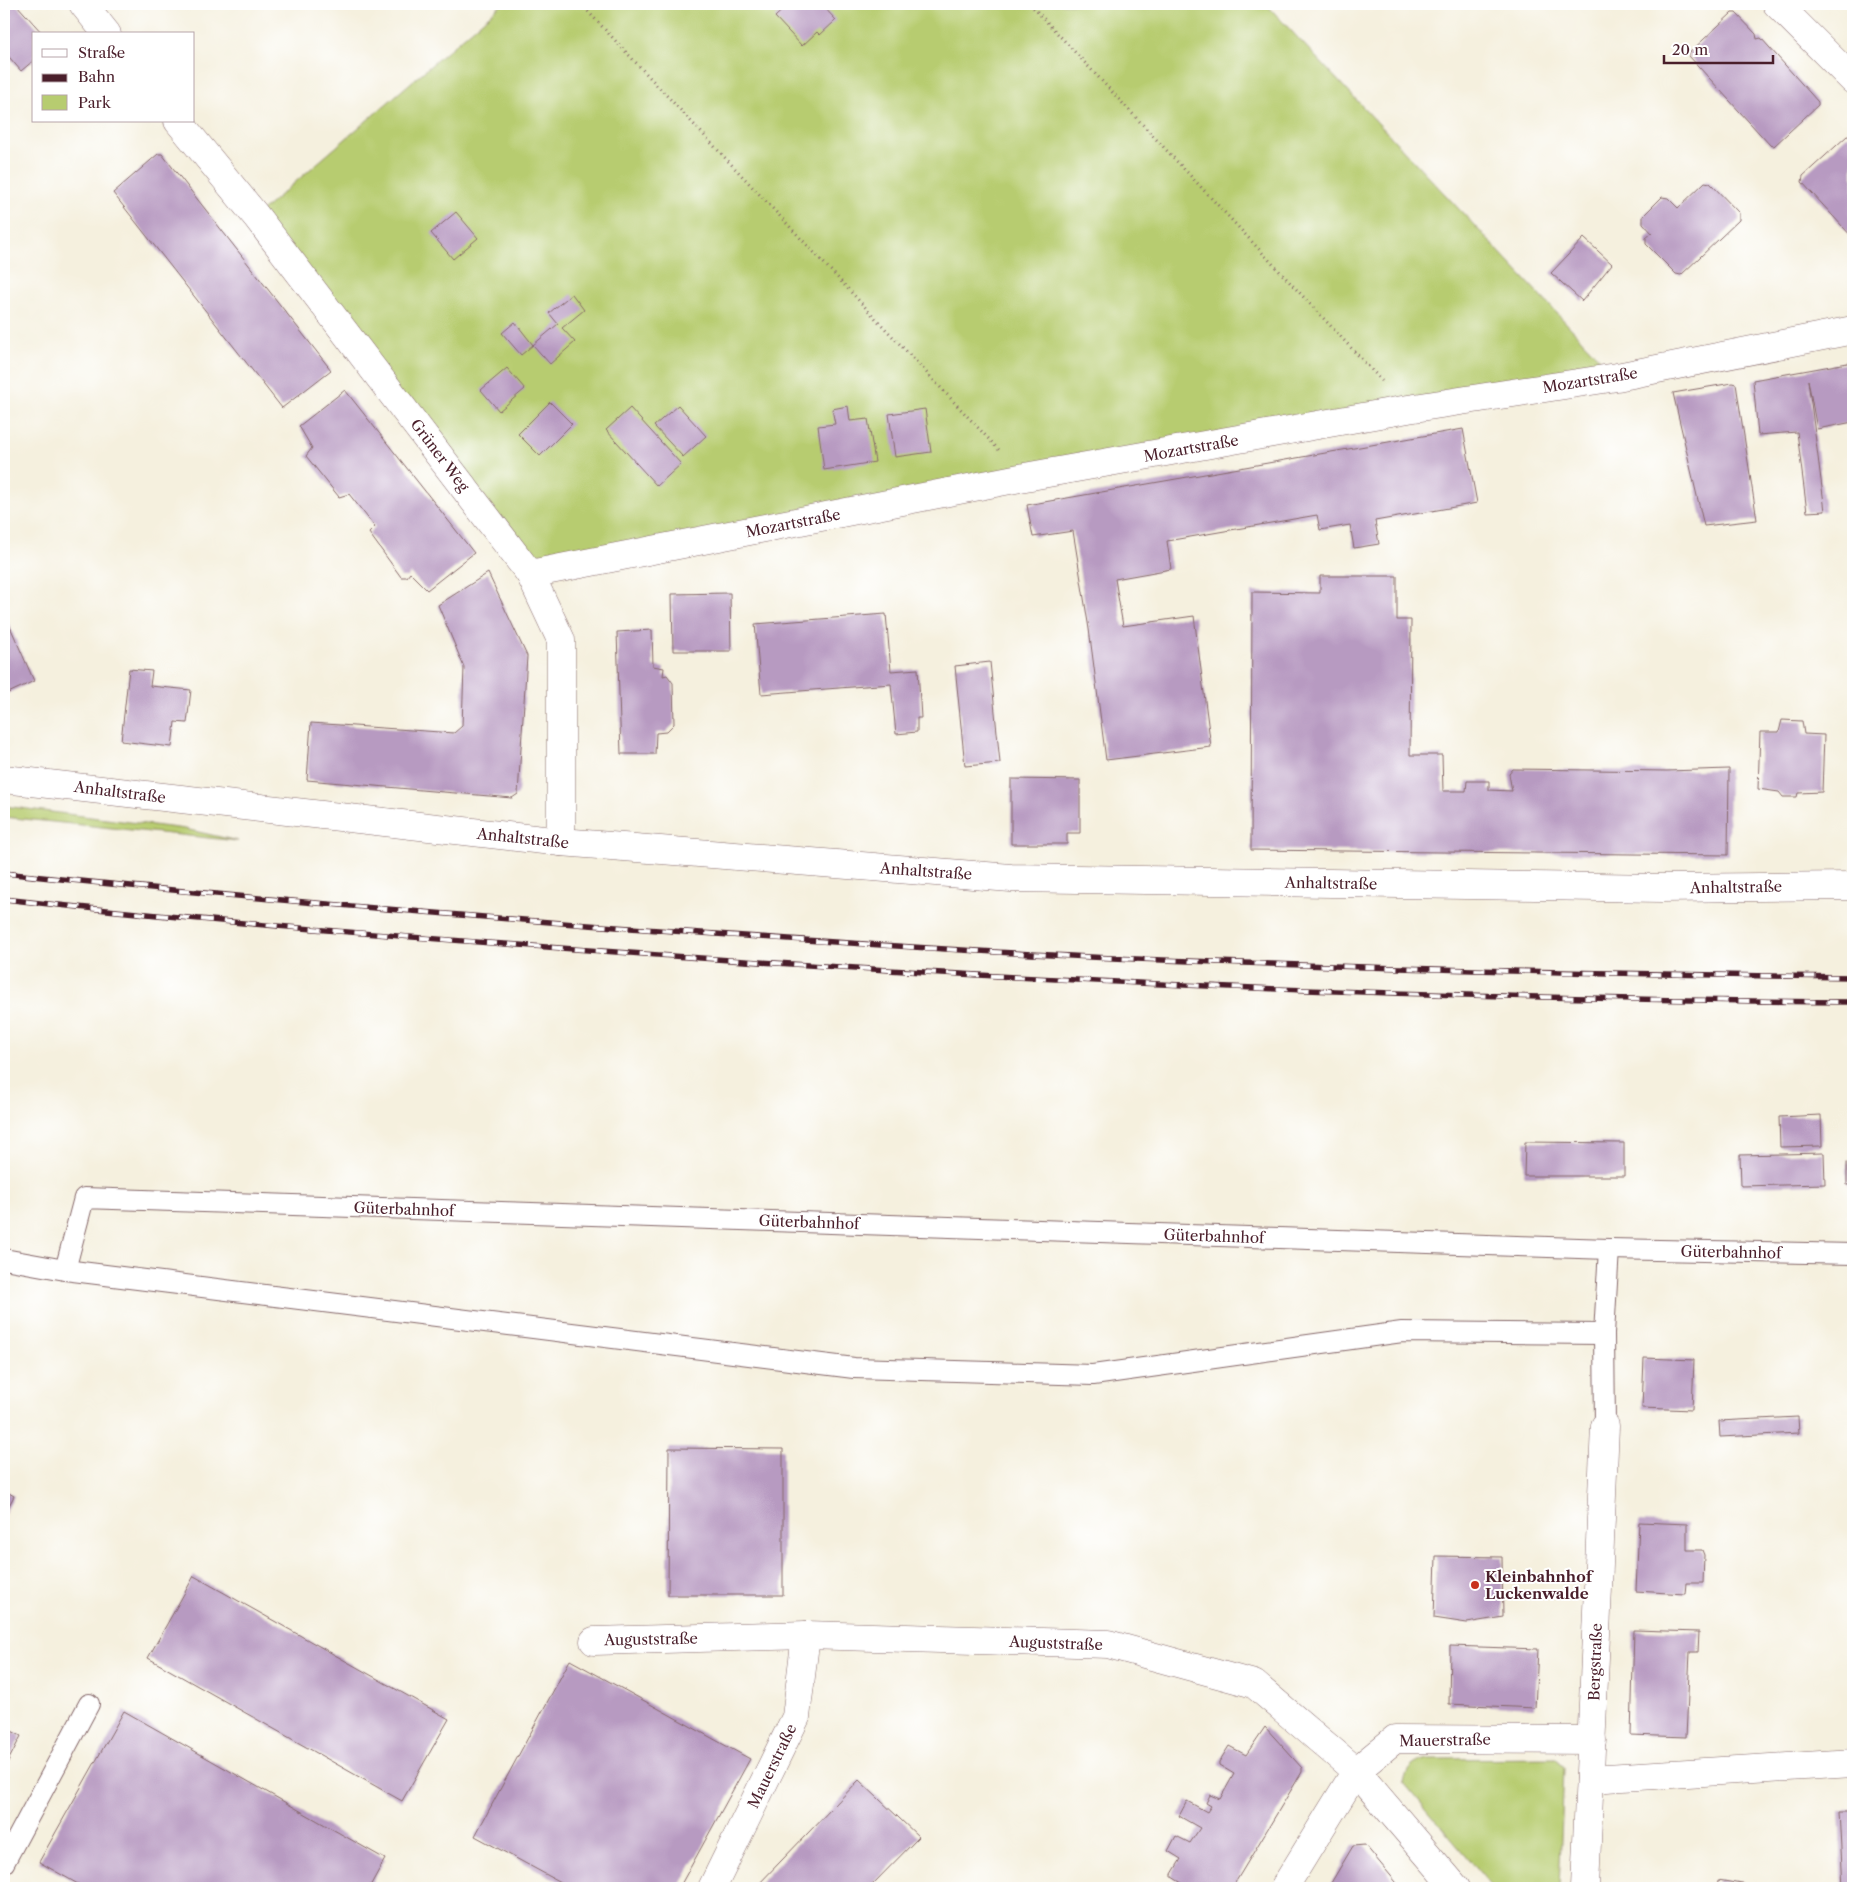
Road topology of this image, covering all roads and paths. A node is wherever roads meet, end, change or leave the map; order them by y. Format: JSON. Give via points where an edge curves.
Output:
{"nodes":[{"id":1,"x":83,"y":4,"type":"edge"},
{"id":2,"x":581,"y":4,"type":"edge"},
{"id":3,"x":1030,"y":4,"type":"edge"},
{"id":4,"x":1777,"y":4,"type":"edge"},
{"id":5,"x":105,"y":32,"type":"edge"},
{"id":6,"x":1853,"y":80,"type":"edge"},
{"id":7,"x":179,"y":122,"type":"edge"},
{"id":8,"x":1853,"y":330,"type":"edge"},
{"id":9,"x":1408,"y":409,"type":"junction"},
{"id":10,"x":1025,"y":477,"type":"junction"},
{"id":11,"x":530,"y":574,"type":"junction"},
{"id":12,"x":4,"y":779,"type":"edge"},
{"id":13,"x":560,"y":842,"type":"junction"},
{"id":14,"x":1853,"y":886,"type":"edge"},
{"id":15,"x":1609,"y":1249,"type":"junction"},
{"id":16,"x":1853,"y":1254,"type":"edge"},
{"id":17,"x":4,"y":1259,"type":"edge"},
{"id":18,"x":64,"y":1270,"type":"junction"},
{"id":19,"x":1604,"y":1334,"type":"junction"},
{"id":20,"x":1605,"y":1426,"type":"joint"},
{"id":21,"x":806,"y":1635,"type":"junction"},
{"id":22,"x":594,"y":1640,"type":"dead end"},
{"id":23,"x":89,"y":1704,"type":"dead end"},
{"id":24,"x":1592,"y":1740,"type":"junction"},
{"id":25,"x":1853,"y":1763,"type":"edge"},
{"id":26,"x":1356,"y":1771,"type":"junction"},
{"id":27,"x":1590,"y":1779,"type":"junction"},
{"id":28,"x":4,"y":1863,"type":"edge"},
{"id":29,"x":712,"y":1888,"type":"edge"},
{"id":30,"x":1284,"y":1888,"type":"edge"},
{"id":31,"x":1456,"y":1888,"type":"edge"},
{"id":32,"x":1585,"y":1888,"type":"edge"}],
"edges":[{"from":1,"to":5,"type":"street"},
{"from":2,"to":10,"type":"path"},
{"from":3,"to":9,"type":"path"},
{"from":4,"to":6,"type":"street"},
{"from":7,"to":11,"type":"street","name":"Grüner Weg","via":[[256,216]]},
{"from":8,"to":9,"type":"street","name":"Mozartstraße","via":[[1617,377]]},
{"from":9,"to":10,"type":"street","name":"Mozartstraße"},
{"from":10,"to":11,"type":"street","name":"Mozartstraße"},
{"from":11,"to":13,"type":"street","name":"Grüner Weg","via":[[561,640]]},
{"from":12,"to":13,"type":"street","name":"Anhaltstraße"},
{"from":13,"to":14,"type":"street","name":"Anhaltstraße","via":[[1012,878],[1661,888]]},
{"from":15,"to":16,"type":"lane","name":"Güterbahnhof"},
{"from":15,"to":18,"type":"lane","name":"Güterbahnhof","via":[[84,1198]]},
{"from":15,"to":19,"type":"lane"},
{"from":17,"to":18,"type":"lane"},
{"from":18,"to":19,"type":"lane","via":[[854,1368],[1093,1375],[1402,1332]]},
{"from":19,"to":20,"type":"lane"},
{"from":20,"to":24,"type":"street","name":"Bergstraße"},
{"from":21,"to":22,"type":"street","name":"Auguststraße"},
{"from":21,"to":26,"type":"street","name":"Auguststraße","via":[[1108,1644],[1254,1684]]},
{"from":21,"to":29,"type":"street","name":"Mauerstraße","via":[[796,1717]]},
{"from":23,"to":28,"type":"lane"},
{"from":24,"to":26,"type":"street","name":"Mauerstraße","via":[[1395,1739]]},
{"from":24,"to":27,"type":"street","name":"Bergstraße"},
{"from":25,"to":27,"type":"street"},
{"from":26,"to":30,"type":"street","name":"Mauerstraße"},
{"from":26,"to":31,"type":"street","name":"Auguststraße"},
{"from":27,"to":32,"type":"street","name":"Bergstraße"}]}
